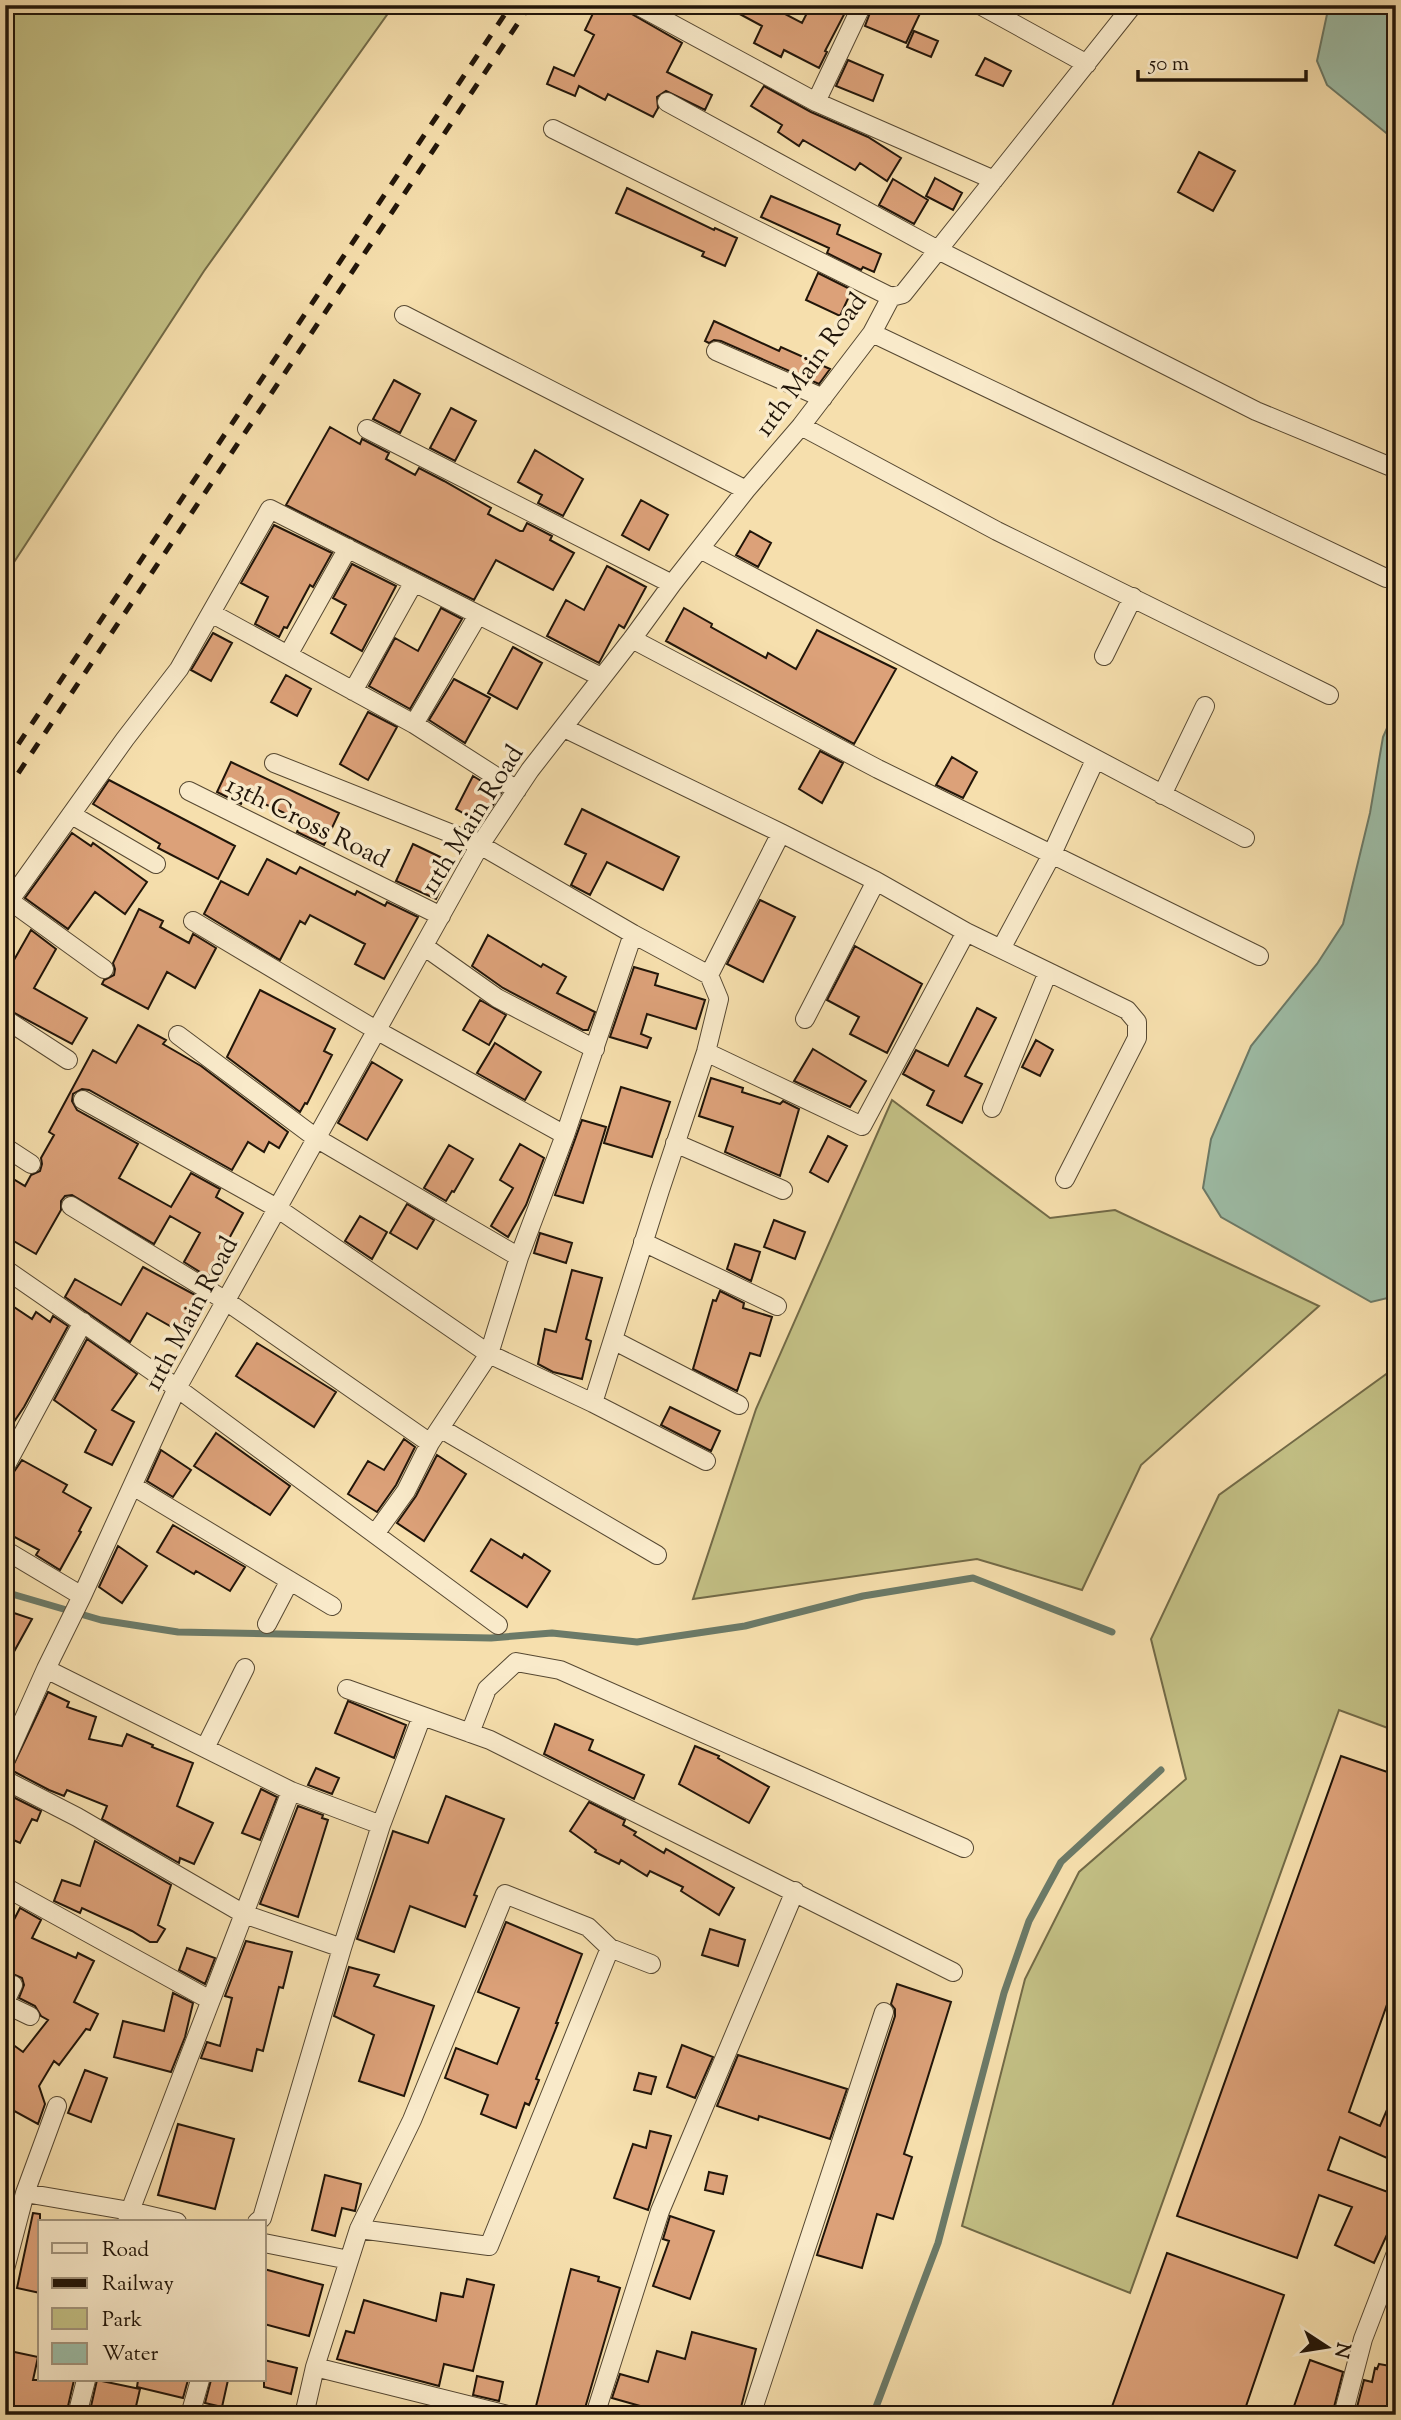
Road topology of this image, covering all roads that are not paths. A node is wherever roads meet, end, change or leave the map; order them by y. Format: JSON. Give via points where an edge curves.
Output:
{"nodes":[{"id":1,"x":637,"y":5,"type":"edge"},
{"id":2,"x":862,"y":5,"type":"edge"},
{"id":3,"x":980,"y":5,"type":"edge"},
{"id":4,"x":1133,"y":5,"type":"edge"},
{"id":5,"x":1087,"y":64,"type":"junction"},
{"id":6,"x":667,"y":102,"type":"dead end"},
{"id":7,"x":816,"y":102,"type":"junction"},
{"id":8,"x":553,"y":130,"type":"dead end"},
{"id":9,"x":994,"y":180,"type":"junction"},
{"id":10,"x":938,"y":250,"type":"junction"},
{"id":11,"x":891,"y":297,"type":"junction"},
{"id":12,"x":404,"y":316,"type":"dead end"},
{"id":13,"x":872,"y":333,"type":"junction"},
{"id":14,"x":716,"y":351,"type":"dead end"},
{"id":15,"x":823,"y":398,"type":"junction"},
{"id":16,"x":801,"y":426,"type":"junction"},
{"id":17,"x":367,"y":429,"type":"dead end"},
{"id":18,"x":1396,"y":470,"type":"edge"},
{"id":19,"x":746,"y":490,"type":"junction"},
{"id":20,"x":348,"y":548,"type":"junction"},
{"id":21,"x":700,"y":549,"type":"junction"},
{"id":22,"x":1387,"y":578,"type":"dead end"},
{"id":23,"x":414,"y":582,"type":"junction"},
{"id":24,"x":672,"y":584,"type":"junction"},
{"id":25,"x":1133,"y":597,"type":"junction"},
{"id":26,"x":211,"y":613,"type":"junction"},
{"id":27,"x":478,"y":615,"type":"junction"},
{"id":28,"x":632,"y":639,"type":"junction"},
{"id":29,"x":288,"y":656,"type":"junction"},
{"id":30,"x":1104,"y":656,"type":"dead end"},
{"id":31,"x":601,"y":677,"type":"junction"},
{"id":32,"x":353,"y":691,"type":"junction"},
{"id":33,"x":1329,"y":695,"type":"dead end"},
{"id":34,"x":1205,"y":706,"type":"dead end"},
{"id":35,"x":414,"y":724,"type":"junction"},
{"id":36,"x":564,"y":727,"type":"junction"},
{"id":37,"x":1095,"y":760,"type":"junction"},
{"id":38,"x":274,"y":763,"type":"dead end"},
{"id":39,"x":517,"y":790,"type":"junction"},
{"id":40,"x":189,"y":791,"type":"dead end"},
{"id":41,"x":1162,"y":795,"type":"junction"},
{"id":42,"x":72,"y":815,"type":"junction"},
{"id":43,"x":781,"y":833,"type":"junction"},
{"id":44,"x":1245,"y":838,"type":"dead end"},
{"id":45,"x":480,"y":845,"type":"junction"},
{"id":46,"x":1051,"y":856,"type":"junction"},
{"id":47,"x":156,"y":864,"type":"dead end"},
{"id":48,"x":876,"y":880,"type":"junction"},
{"id":49,"x":7,"y":904,"type":"edge"},
{"id":50,"x":441,"y":916,"type":"junction"},
{"id":51,"x":193,"y":921,"type":"dead end"},
{"id":52,"x":966,"y":932,"type":"junction"},
{"id":53,"x":633,"y":934,"type":"junction"},
{"id":54,"x":425,"y":947,"type":"junction"},
{"id":55,"x":1002,"y":947,"type":"junction"},
{"id":56,"x":1259,"y":956,"type":"dead end"},
{"id":57,"x":104,"y":969,"type":"dead end"},
{"id":58,"x":1048,"y":972,"type":"junction"},
{"id":59,"x":709,"y":975,"type":"junction"},
{"id":60,"x":805,"y":1018,"type":"dead end"},
{"id":61,"x":5,"y":1019,"type":"edge"},
{"id":62,"x":376,"y":1030,"type":"junction"},
{"id":63,"x":178,"y":1035,"type":"dead end"},
{"id":64,"x":595,"y":1049,"type":"junction"},
{"id":65,"x":706,"y":1052,"type":"junction"},
{"id":66,"x":68,"y":1060,"type":"dead end"},
{"id":67,"x":83,"y":1100,"type":"dead end"},
{"id":68,"x":992,"y":1108,"type":"dead end"},
{"id":69,"x":565,"y":1135,"type":"junction"},
{"id":70,"x":316,"y":1138,"type":"junction"},
{"id":71,"x":675,"y":1143,"type":"junction"},
{"id":72,"x":5,"y":1147,"type":"edge"},
{"id":73,"x":31,"y":1164,"type":"dead end"},
{"id":74,"x":1065,"y":1179,"type":"dead end"},
{"id":75,"x":783,"y":1190,"type":"dead end"},
{"id":76,"x":71,"y":1206,"type":"dead end"},
{"id":77,"x":277,"y":1208,"type":"junction"},
{"id":78,"x":643,"y":1242,"type":"junction"},
{"id":79,"x":519,"y":1257,"type":"junction"},
{"id":80,"x":6,"y":1270,"type":"edge"},
{"id":81,"x":226,"y":1301,"type":"junction"},
{"id":82,"x":777,"y":1306,"type":"dead end"},
{"id":83,"x":83,"y":1322,"type":"junction"},
{"id":84,"x":613,"y":1340,"type":"junction"},
{"id":85,"x":489,"y":1354,"type":"junction"},
{"id":86,"x":177,"y":1388,"type":"junction"},
{"id":87,"x":593,"y":1403,"type":"junction"},
{"id":88,"x":739,"y":1405,"type":"dead end"},
{"id":89,"x":435,"y":1436,"type":"junction"},
{"id":90,"x":706,"y":1461,"type":"dead end"},
{"id":91,"x":5,"y":1467,"type":"edge"},
{"id":92,"x":133,"y":1486,"type":"junction"},
{"id":93,"x":375,"y":1534,"type":"junction"},
{"id":94,"x":5,"y":1550,"type":"edge"},
{"id":95,"x":657,"y":1555,"type":"dead end"},
{"id":96,"x":289,"y":1582,"type":"junction"},
{"id":97,"x":82,"y":1596,"type":"junction"},
{"id":98,"x":332,"y":1606,"type":"dead end"},
{"id":99,"x":267,"y":1624,"type":"dead end"},
{"id":100,"x":498,"y":1625,"type":"dead end"},
{"id":101,"x":245,"y":1668,"type":"dead end"},
{"id":102,"x":46,"y":1669,"type":"junction"},
{"id":103,"x":347,"y":1689,"type":"dead end"},
{"id":104,"x":422,"y":1716,"type":"junction"},
{"id":105,"x":470,"y":1733,"type":"junction"},
{"id":106,"x":205,"y":1748,"type":"junction"},
{"id":107,"x":5,"y":1762,"type":"edge"},
{"id":108,"x":5,"y":1780,"type":"edge"},
{"id":109,"x":292,"y":1791,"type":"junction"},
{"id":110,"x":381,"y":1825,"type":"junction"},
{"id":111,"x":964,"y":1849,"type":"dead end"},
{"id":112,"x":5,"y":1887,"type":"edge"},
{"id":113,"x":795,"y":1891,"type":"junction"},
{"id":114,"x":244,"y":1914,"type":"junction"},
{"id":115,"x":342,"y":1948,"type":"junction"},
{"id":116,"x":610,"y":1948,"type":"junction"},
{"id":117,"x":651,"y":1964,"type":"dead end"},
{"id":118,"x":953,"y":1972,"type":"dead end"},
{"id":119,"x":13,"y":1985,"type":"dead end"},
{"id":120,"x":210,"y":2000,"type":"junction"},
{"id":121,"x":5,"y":2003,"type":"edge"},
{"id":122,"x":884,"y":2012,"type":"dead end"},
{"id":123,"x":30,"y":2016,"type":"dead end"},
{"id":124,"x":57,"y":2106,"type":"dead end"},
{"id":125,"x":24,"y":2193,"type":"junction"},
{"id":126,"x":129,"y":2217,"type":"edge"},
{"id":127,"x":158,"y":2220,"type":"edge"},
{"id":128,"x":260,"y":2220,"type":"edge"},
{"id":129,"x":359,"y":2229,"type":"junction"},
{"id":130,"x":266,"y":2243,"type":"edge"},
{"id":131,"x":1396,"y":2253,"type":"edge"},
{"id":132,"x":349,"y":2260,"type":"junction"},
{"id":133,"x":5,"y":2269,"type":"edge"},
{"id":134,"x":315,"y":2367,"type":"junction"},
{"id":135,"x":85,"y":2382,"type":"edge"},
{"id":136,"x":199,"y":2382,"type":"edge"},
{"id":137,"x":77,"y":2415,"type":"edge"},
{"id":138,"x":190,"y":2415,"type":"edge"},
{"id":139,"x":304,"y":2415,"type":"edge"},
{"id":140,"x":509,"y":2415,"type":"edge"},
{"id":141,"x":595,"y":2415,"type":"edge"},
{"id":142,"x":751,"y":2415,"type":"edge"},
{"id":143,"x":1343,"y":2415,"type":"edge"}],
"edges":[{"from":1,"to":7,"type":"street"},
{"from":2,"to":7,"type":"street"},
{"from":3,"to":5,"type":"street"},
{"from":4,"to":5,"type":"street","name":"11th Main Road"},
{"from":5,"to":9,"type":"street","name":"11th Main Road"},
{"from":6,"to":10,"type":"street"},
{"from":7,"to":9,"type":"street"},
{"from":8,"to":11,"type":"street"},
{"from":9,"to":10,"type":"street","name":"11th Main Road"},
{"from":10,"to":11,"type":"street","name":"11th Main Road","via":[[903,294]]},
{"from":10,"to":18,"type":"street","via":[[1256,411]]},
{"from":11,"to":13,"type":"street","name":"11th Main Road"},
{"from":12,"to":19,"type":"street"},
{"from":13,"to":15,"type":"street","name":"11th Main Road"},
{"from":13,"to":22,"type":"street"},
{"from":14,"to":15,"type":"street"},
{"from":15,"to":16,"type":"street","name":"11th Main Road"},
{"from":16,"to":19,"type":"street","name":"11th Main Road"},
{"from":16,"to":25,"type":"street","via":[[997,531]]},
{"from":17,"to":24,"type":"street"},
{"from":19,"to":21,"type":"street","name":"11th Main Road"},
{"from":20,"to":23,"type":"street"},
{"from":20,"to":26,"type":"street","via":[[270,509]]},
{"from":20,"to":29,"type":"street"},
{"from":21,"to":24,"type":"street","name":"11th Main Road"},
{"from":21,"to":37,"type":"street"},
{"from":23,"to":27,"type":"street"},
{"from":23,"to":32,"type":"street"},
{"from":24,"to":28,"type":"street","name":"11th Main Road"},
{"from":25,"to":30,"type":"street"},
{"from":25,"to":33,"type":"street"},
{"from":26,"to":29,"type":"street"},
{"from":26,"to":42,"type":"street","via":[[180,669]]},
{"from":27,"to":31,"type":"street"},
{"from":27,"to":35,"type":"street"},
{"from":28,"to":31,"type":"street","name":"11th Main Road"},
{"from":28,"to":46,"type":"street"},
{"from":29,"to":32,"type":"street"},
{"from":31,"to":36,"type":"street","name":"11th Main Road"},
{"from":32,"to":35,"type":"street"},
{"from":34,"to":41,"type":"street"},
{"from":35,"to":39,"type":"street"},
{"from":36,"to":39,"type":"street","name":"11th Main Road"},
{"from":36,"to":43,"type":"street"},
{"from":37,"to":41,"type":"street"},
{"from":37,"to":46,"type":"street"},
{"from":38,"to":45,"type":"street"},
{"from":39,"to":45,"type":"street","name":"11th Main Road"},
{"from":40,"to":50,"type":"street","name":"13th Cross Road"},
{"from":41,"to":44,"type":"street"},
{"from":42,"to":47,"type":"street"},
{"from":42,"to":49,"type":"street"},
{"from":43,"to":48,"type":"street"},
{"from":43,"to":59,"type":"street"},
{"from":45,"to":50,"type":"street","name":"11th Main Road"},
{"from":45,"to":53,"type":"street"},
{"from":46,"to":55,"type":"street"},
{"from":46,"to":56,"type":"street"},
{"from":48,"to":52,"type":"street"},
{"from":48,"to":60,"type":"street"},
{"from":49,"to":57,"type":"street"},
{"from":50,"to":54,"type":"street","name":"11th Main Road"},
{"from":51,"to":62,"type":"street"},
{"from":52,"to":55,"type":"street"},
{"from":52,"to":65,"type":"street","via":[[862,1126]]},
{"from":53,"to":59,"type":"street"},
{"from":53,"to":64,"type":"street"},
{"from":54,"to":62,"type":"street","name":"11th Main Road"},
{"from":54,"to":64,"type":"street","via":[[497,998]]},
{"from":55,"to":58,"type":"street"},
{"from":58,"to":68,"type":"street"},
{"from":58,"to":74,"type":"street","via":[[1127,1010],[1137,1021],[1137,1038]]},
{"from":59,"to":65,"type":"street","via":[[719,999]]},
{"from":61,"to":66,"type":"street"},
{"from":62,"to":69,"type":"street"},
{"from":62,"to":70,"type":"street","name":"11th Main Road"},
{"from":63,"to":70,"type":"street"},
{"from":64,"to":69,"type":"street"},
{"from":65,"to":71,"type":"street"},
{"from":67,"to":77,"type":"street"},
{"from":69,"to":79,"type":"street"},
{"from":70,"to":77,"type":"street","name":"11th Main Road"},
{"from":70,"to":79,"type":"street"},
{"from":71,"to":75,"type":"street"},
{"from":71,"to":78,"type":"street"},
{"from":72,"to":73,"type":"street"},
{"from":76,"to":81,"type":"street"},
{"from":77,"to":81,"type":"street","name":"11th Main Road"},
{"from":77,"to":85,"type":"street"},
{"from":78,"to":82,"type":"street"},
{"from":78,"to":84,"type":"street"},
{"from":79,"to":85,"type":"street"},
{"from":80,"to":83,"type":"street"},
{"from":81,"to":86,"type":"street","name":"11th Main Road"},
{"from":81,"to":89,"type":"street"},
{"from":83,"to":86,"type":"street"},
{"from":83,"to":91,"type":"street"},
{"from":84,"to":87,"type":"street"},
{"from":84,"to":88,"type":"street"},
{"from":85,"to":87,"type":"street"},
{"from":85,"to":89,"type":"street"},
{"from":86,"to":92,"type":"street","name":"11th Main Road"},
{"from":86,"to":93,"type":"street"},
{"from":87,"to":90,"type":"street"},
{"from":89,"to":93,"type":"street","via":[[406,1491]]},
{"from":89,"to":95,"type":"street"},
{"from":92,"to":96,"type":"street"},
{"from":92,"to":97,"type":"street","name":"11th Main Road"},
{"from":93,"to":100,"type":"street"},
{"from":94,"to":97,"type":"street"},
{"from":96,"to":98,"type":"street"},
{"from":96,"to":99,"type":"street"},
{"from":97,"to":102,"type":"street","name":"11th Main Road"},
{"from":101,"to":106,"type":"street"},
{"from":102,"to":106,"type":"street"},
{"from":102,"to":107,"type":"street","name":"11th Main Road"},
{"from":103,"to":104,"type":"street"},
{"from":104,"to":105,"type":"street"},
{"from":104,"to":110,"type":"street"},
{"from":105,"to":111,"type":"street","via":[[487,1689],[516,1662],[560,1670]]},
{"from":105,"to":113,"type":"street"},
{"from":106,"to":109,"type":"street"},
{"from":108,"to":114,"type":"street"},
{"from":109,"to":110,"type":"street"},
{"from":109,"to":114,"type":"street"},
{"from":110,"to":115,"type":"street"},
{"from":112,"to":120,"type":"street"},
{"from":113,"to":118,"type":"street"},
{"from":113,"to":141,"type":"street","via":[[660,2211]]},
{"from":114,"to":115,"type":"street"},
{"from":114,"to":120,"type":"street"},
{"from":115,"to":128,"type":"street"},
{"from":116,"to":117,"type":"street"},
{"from":116,"to":129,"type":"street","via":[[489,2246]]},
{"from":116,"to":129,"type":"street","via":[[589,1927],[505,1894],[412,2120]]},
{"from":119,"to":121,"type":"street"},
{"from":120,"to":126,"type":"street"},
{"from":121,"to":123,"type":"street"},
{"from":122,"to":142,"type":"street"},
{"from":124,"to":125,"type":"street"},
{"from":125,"to":126,"type":"street"},
{"from":125,"to":133,"type":"street"},
{"from":126,"to":127,"type":"street"},
{"from":129,"to":132,"type":"street"},
{"from":130,"to":132,"type":"street"},
{"from":131,"to":143,"type":"street","via":[[1363,2339]]},
{"from":132,"to":134,"type":"street"},
{"from":134,"to":139,"type":"street"},
{"from":134,"to":140,"type":"street"},
{"from":135,"to":137,"type":"street"},
{"from":136,"to":138,"type":"street"}]}
